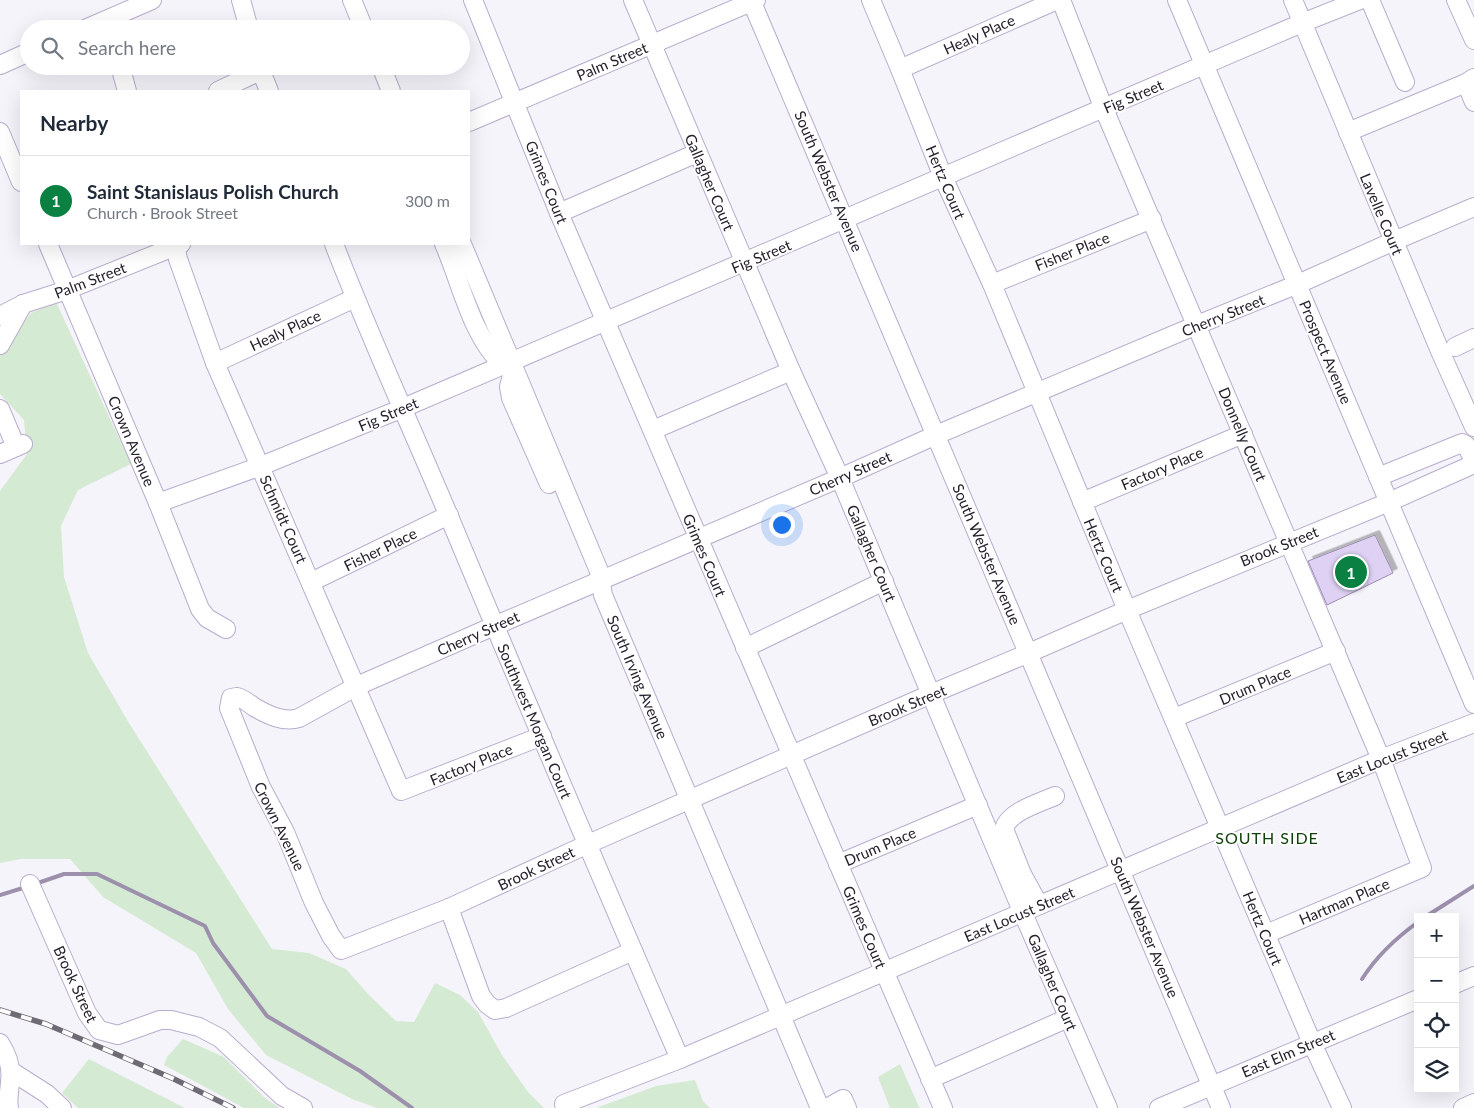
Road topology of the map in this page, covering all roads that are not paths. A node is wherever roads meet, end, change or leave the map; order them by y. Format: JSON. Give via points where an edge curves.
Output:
{"nodes":[{"id":1,"x":152,"y":0,"type":"edge"},
{"id":2,"x":241,"y":0,"type":"edge"},
{"id":3,"x":352,"y":0,"type":"edge"},
{"id":4,"x":473,"y":0,"type":"edge"},
{"id":5,"x":633,"y":0,"type":"edge"},
{"id":6,"x":872,"y":0,"type":"edge"},
{"id":7,"x":1059,"y":0,"type":"edge"},
{"id":8,"x":1177,"y":0,"type":"edge"},
{"id":9,"x":1293,"y":0,"type":"edge"},
{"id":10,"x":1360,"y":0,"type":"edge"},
{"id":11,"x":1370,"y":0,"type":"edge"},
{"id":12,"x":1456,"y":0,"type":"edge"},
{"id":13,"x":753,"y":1,"type":"edge"},
{"id":14,"x":113,"y":15,"type":"edge"},
{"id":15,"x":247,"y":20,"type":"edge"},
{"id":16,"x":360,"y":20,"type":"edge"},
{"id":17,"x":1302,"y":23,"type":"junction"},
{"id":18,"x":1474,"y":40,"type":"edge"},
{"id":19,"x":652,"y":44,"type":"junction"},
{"id":20,"x":20,"y":54,"type":"edge"},
{"id":21,"x":2,"y":59,"type":"edge"},
{"id":22,"x":1205,"y":66,"type":"junction"},
{"id":23,"x":900,"y":69,"type":"junction"},
{"id":24,"x":123,"y":75,"type":"edge"},
{"id":25,"x":249,"y":75,"type":"edge"},
{"id":26,"x":262,"y":75,"type":"edge"},
{"id":27,"x":384,"y":75,"type":"edge"},
{"id":28,"x":1470,"y":81,"type":"edge"},
{"id":29,"x":1405,"y":82,"type":"dead end"},
{"id":30,"x":127,"y":90,"type":"edge"},
{"id":31,"x":220,"y":90,"type":"edge"},
{"id":32,"x":269,"y":90,"type":"edge"},
{"id":33,"x":392,"y":90,"type":"edge"},
{"id":34,"x":514,"y":102,"type":"junction"},
{"id":35,"x":1474,"y":102,"type":"edge"},
{"id":36,"x":1104,"y":109,"type":"junction"},
{"id":37,"x":470,"y":122,"type":"edge"},
{"id":38,"x":0,"y":132,"type":"edge"},
{"id":39,"x":1348,"y":132,"type":"junction"},
{"id":40,"x":698,"y":153,"type":"junction"},
{"id":41,"x":943,"y":177,"type":"junction"},
{"id":42,"x":20,"y":180,"type":"edge"},
{"id":43,"x":1474,"y":207,"type":"edge"},
{"id":44,"x":559,"y":214,"type":"junction"},
{"id":45,"x":1152,"y":219,"type":"junction"},
{"id":46,"x":845,"y":220,"type":"junction"},
{"id":47,"x":1394,"y":241,"type":"junction"},
{"id":48,"x":48,"y":245,"type":"edge"},
{"id":49,"x":177,"y":245,"type":"edge"},
{"id":50,"x":334,"y":245,"type":"edge"},
{"id":51,"x":452,"y":245,"type":"edge"},
{"id":52,"x":744,"y":263,"type":"junction"},
{"id":53,"x":992,"y":284,"type":"junction"},
{"id":54,"x":1298,"y":284,"type":"junction"},
{"id":55,"x":67,"y":290,"type":"junction"},
{"id":56,"x":355,"y":298,"type":"junction"},
{"id":57,"x":23,"y":304,"type":"junction"},
{"id":58,"x":0,"y":316,"type":"edge"},
{"id":59,"x":605,"y":321,"type":"junction"},
{"id":60,"x":1197,"y":325,"type":"junction"},
{"id":61,"x":1474,"y":338,"type":"edge"},
{"id":62,"x":0,"y":345,"type":"edge"},
{"id":63,"x":1455,"y":347,"type":"dead end"},
{"id":64,"x":215,"y":363,"type":"junction"},
{"id":65,"x":509,"y":364,"type":"junction"},
{"id":66,"x":791,"y":371,"type":"junction"},
{"id":67,"x":1037,"y":394,"type":"junction"},
{"id":68,"x":403,"y":408,"type":"junction"},
{"id":69,"x":0,"y":409,"type":"edge"},
{"id":70,"x":1474,"y":427,"type":"edge"},
{"id":71,"x":653,"y":430,"type":"junction"},
{"id":72,"x":1243,"y":434,"type":"junction"},
{"id":73,"x":936,"y":435,"type":"junction"},
{"id":74,"x":13,"y":448,"type":"edge"},
{"id":75,"x":1474,"y":462,"type":"edge"},
{"id":76,"x":261,"y":466,"type":"junction"},
{"id":77,"x":1378,"y":477,"type":"junction"},
{"id":78,"x":840,"y":478,"type":"junction"},
{"id":79,"x":1082,"y":502,"type":"junction"},
{"id":80,"x":1389,"y":502,"type":"junction"},
{"id":81,"x":158,"y":503,"type":"junction"},
{"id":82,"x":448,"y":515,"type":"junction"},
{"id":83,"x":698,"y":538,"type":"junction"},
{"id":84,"x":1289,"y":542,"type":"junction"},
{"id":85,"x":600,"y":575,"type":"junction"},
{"id":86,"x":884,"y":581,"type":"junction"},
{"id":87,"x":311,"y":582,"type":"junction"},
{"id":88,"x":1127,"y":610,"type":"junction"},
{"id":89,"x":494,"y":626,"type":"junction"},
{"id":90,"x":226,"y":629,"type":"dead end"},
{"id":91,"x":745,"y":648,"type":"junction"},
{"id":92,"x":1336,"y":651,"type":"junction"},
{"id":93,"x":1029,"y":653,"type":"junction"},
{"id":94,"x":357,"y":686,"type":"junction"},
{"id":95,"x":931,"y":694,"type":"junction"},
{"id":96,"x":230,"y":698,"type":"joint"},
{"id":97,"x":1474,"y":704,"type":"edge"},
{"id":98,"x":1174,"y":718,"type":"junction"},
{"id":99,"x":1474,"y":723,"type":"edge"},
{"id":100,"x":542,"y":736,"type":"junction"},
{"id":101,"x":791,"y":754,"type":"junction"},
{"id":102,"x":1381,"y":759,"type":"junction"},
{"id":103,"x":401,"y":791,"type":"joint"},
{"id":104,"x":1055,"y":796,"type":"dead end"},
{"id":105,"x":689,"y":800,"type":"junction"},
{"id":106,"x":978,"y":805,"type":"junction"},
{"id":107,"x":1220,"y":827,"type":"junction"},
{"id":108,"x":588,"y":844,"type":"junction"},
{"id":109,"x":838,"y":864,"type":"junction"},
{"id":110,"x":1422,"y":868,"type":"joint"},
{"id":111,"x":1122,"y":871,"type":"junction"},
{"id":112,"x":30,"y":884,"type":"dead end"},
{"id":113,"x":1039,"y":904,"type":"junction"},
{"id":114,"x":449,"y":908,"type":"junction"},
{"id":115,"x":1022,"y":912,"type":"junction"},
{"id":116,"x":1266,"y":934,"type":"junction"},
{"id":117,"x":341,"y":950,"type":"joint"},
{"id":118,"x":633,"y":951,"type":"junction"},
{"id":119,"x":883,"y":971,"type":"junction"},
{"id":120,"x":1474,"y":977,"type":"edge"},
{"id":121,"x":1459,"y":983,"type":"edge"},
{"id":122,"x":1414,"y":1001,"type":"edge"},
{"id":123,"x":782,"y":1014,"type":"junction"},
{"id":124,"x":1068,"y":1018,"type":"junction"},
{"id":125,"x":0,"y":1043,"type":"edge"},
{"id":126,"x":1312,"y":1043,"type":"junction"},
{"id":127,"x":680,"y":1059,"type":"junction"},
{"id":128,"x":11,"y":1071,"type":"junction"},
{"id":129,"x":930,"y":1079,"type":"junction"},
{"id":130,"x":1211,"y":1086,"type":"junction"},
{"id":131,"x":564,"y":1104,"type":"dead end"},
{"id":132,"x":1474,"y":1104,"type":"edge"},
{"id":133,"x":9,"y":1108,"type":"edge"},
{"id":134,"x":62,"y":1108,"type":"edge"},
{"id":135,"x":303,"y":1108,"type":"edge"},
{"id":136,"x":820,"y":1108,"type":"edge"},
{"id":137,"x":827,"y":1108,"type":"edge"},
{"id":138,"x":847,"y":1108,"type":"edge"},
{"id":139,"x":942,"y":1108,"type":"edge"},
{"id":140,"x":1108,"y":1108,"type":"edge"},
{"id":141,"x":1159,"y":1108,"type":"edge"},
{"id":142,"x":1221,"y":1108,"type":"edge"},
{"id":143,"x":1342,"y":1108,"type":"edge"},
{"id":144,"x":1463,"y":1108,"type":"edge"}],
"edges":[{"from":1,"to":14,"type":"street"},
{"from":2,"to":15,"type":"street"},
{"from":3,"to":16,"type":"street"},
{"from":4,"to":34,"type":"street","name":"Grimes Court"},
{"from":5,"to":19,"type":"street","name":"Gallagher Court"},
{"from":6,"to":23,"type":"street","name":"Hertz Court"},
{"from":7,"to":23,"type":"street","name":"Healy Place"},
{"from":7,"to":36,"type":"street","name":"Donnelly Court"},
{"from":8,"to":22,"type":"street","name":"Prospect Avenue"},
{"from":9,"to":17,"type":"street","name":"Lavelle Court"},
{"from":10,"to":17,"type":"street","name":"Fig Street"},
{"from":11,"to":29,"type":"street"},
{"from":12,"to":18,"type":"street"},
{"from":13,"to":19,"type":"street","name":"Palm Street"},
{"from":13,"to":46,"type":"street","name":"South Webster Avenue"},
{"from":17,"to":22,"type":"street","name":"Fig Street"},
{"from":17,"to":39,"type":"street","name":"Lavelle Court"},
{"from":19,"to":34,"type":"street","name":"Palm Street"},
{"from":19,"to":40,"type":"street","name":"Gallagher Court"},
{"from":20,"to":21,"type":"street"},
{"from":22,"to":36,"type":"street","name":"Fig Street"},
{"from":22,"to":54,"type":"street","name":"Prospect Avenue"},
{"from":23,"to":41,"type":"street","name":"Hertz Court"},
{"from":24,"to":30,"type":"street"},
{"from":25,"to":31,"type":"street"},
{"from":26,"to":32,"type":"street"},
{"from":27,"to":33,"type":"street"},
{"from":28,"to":35,"type":"street"},
{"from":28,"to":39,"type":"street"},
{"from":34,"to":37,"type":"street","name":"Palm Street"},
{"from":34,"to":44,"type":"street","name":"Grimes Court"},
{"from":36,"to":41,"type":"street","name":"Fig Street"},
{"from":36,"to":45,"type":"street","name":"Donnelly Court"},
{"from":38,"to":42,"type":"street"},
{"from":39,"to":47,"type":"street","name":"Lavelle Court"},
{"from":40,"to":44,"type":"street"},
{"from":40,"to":52,"type":"street","name":"Gallagher Court"},
{"from":41,"to":46,"type":"street","name":"Fig Street"},
{"from":41,"to":53,"type":"street","name":"Hertz Court"},
{"from":43,"to":47,"type":"street","name":"Cherry Street"},
{"from":44,"to":59,"type":"street","name":"Grimes Court"},
{"from":45,"to":53,"type":"street","name":"Fisher Place"},
{"from":45,"to":60,"type":"street","name":"Donnelly Court"},
{"from":46,"to":52,"type":"street","name":"Fig Street"},
{"from":46,"to":73,"type":"street","name":"South Webster Avenue"},
{"from":47,"to":54,"type":"street","name":"Cherry Street"},
{"from":47,"to":70,"type":"street","name":"Lavelle Court"},
{"from":48,"to":55,"type":"street","name":"Crown Avenue"},
{"from":49,"to":55,"type":"street","name":"Palm Street"},
{"from":49,"to":64,"type":"street","name":"Schmidt Court","via":[[178,259]]},
{"from":50,"to":56,"type":"street","name":"Southwest Morgan Court"},
{"from":51,"to":65,"type":"street","name":"South Irving Avenue"},
{"from":52,"to":59,"type":"street","name":"Fig Street"},
{"from":52,"to":66,"type":"street","name":"Gallagher Court"},
{"from":53,"to":67,"type":"street","name":"Hertz Court"},
{"from":54,"to":60,"type":"street","name":"Cherry Street"},
{"from":54,"to":77,"type":"street","name":"Prospect Avenue"},
{"from":55,"to":57,"type":"street","name":"Palm Street"},
{"from":55,"to":81,"type":"street","name":"Crown Avenue"},
{"from":56,"to":64,"type":"street","name":"Healy Place"},
{"from":56,"to":68,"type":"street","name":"Southwest Morgan Court"},
{"from":57,"to":58,"type":"street","name":"Palm Street"},
{"from":57,"to":62,"type":"street"},
{"from":59,"to":65,"type":"street","name":"Fig Street"},
{"from":59,"to":71,"type":"street","name":"Grimes Court"},
{"from":60,"to":67,"type":"street","name":"Cherry Street"},
{"from":60,"to":72,"type":"street","name":"Donnelly Court"},
{"from":61,"to":63,"type":"street"},
{"from":64,"to":76,"type":"street","name":"Schmidt Court"},
{"from":65,"to":68,"type":"street","name":"Fig Street"},
{"from":65,"to":85,"type":"street","name":"South Irving Avenue"},
{"from":66,"to":71,"type":"street"},
{"from":66,"to":78,"type":"street","name":"Gallagher Court"},
{"from":67,"to":73,"type":"street","name":"Cherry Street"},
{"from":67,"to":79,"type":"street","name":"Hertz Court"},
{"from":68,"to":76,"type":"street","name":"Fig Street"},
{"from":68,"to":82,"type":"street","name":"Southwest Morgan Court"},
{"from":69,"to":74,"type":"street"},
{"from":71,"to":83,"type":"street","name":"Grimes Court"},
{"from":72,"to":79,"type":"street","name":"Factory Place"},
{"from":72,"to":84,"type":"street","name":"Donnelly Court"},
{"from":73,"to":78,"type":"street","name":"Cherry Street"},
{"from":73,"to":93,"type":"street","name":"South Webster Avenue"},
{"from":75,"to":77,"type":"street","via":[[1466,445],[1462,444]]},
{"from":75,"to":80,"type":"street","name":"Brook Street"},
{"from":76,"to":81,"type":"street","name":"Fig Street"},
{"from":76,"to":87,"type":"street","name":"Schmidt Court"},
{"from":77,"to":80,"type":"street","name":"Prospect Avenue"},
{"from":78,"to":83,"type":"street","name":"Cherry Street"},
{"from":78,"to":86,"type":"street","name":"Gallagher Court"},
{"from":79,"to":88,"type":"street","name":"Hertz Court"},
{"from":80,"to":84,"type":"street","name":"Brook Street"},
{"from":80,"to":97,"type":"street","name":"Prospect Avenue"},
{"from":81,"to":90,"type":"street","name":"Crown Avenue","via":[[200,609],[207,618]]},
{"from":82,"to":87,"type":"street","name":"Fisher Place"},
{"from":82,"to":89,"type":"street","name":"Southwest Morgan Court"},
{"from":83,"to":85,"type":"street","name":"Cherry Street"},
{"from":83,"to":91,"type":"street","name":"Grimes Court"},
{"from":84,"to":88,"type":"street","name":"Brook Street"},
{"from":84,"to":92,"type":"street","name":"Donnelly Court"},
{"from":85,"to":89,"type":"street","name":"Cherry Street"},
{"from":85,"to":105,"type":"street","name":"South Irving Avenue","via":[[604,596]]},
{"from":86,"to":91,"type":"street"},
{"from":86,"to":95,"type":"street","name":"Gallagher Court"},
{"from":87,"to":94,"type":"street","name":"Schmidt Court"},
{"from":88,"to":93,"type":"street","name":"Brook Street"},
{"from":88,"to":98,"type":"street","name":"Hertz Court"},
{"from":89,"to":94,"type":"street","name":"Cherry Street"},
{"from":89,"to":100,"type":"street","name":"Southwest Morgan Court"},
{"from":91,"to":101,"type":"street","name":"Grimes Court"},
{"from":92,"to":98,"type":"street","name":"Drum Place"},
{"from":92,"to":102,"type":"street","name":"Donnelly Court"},
{"from":93,"to":95,"type":"street","name":"Brook Street"},
{"from":93,"to":111,"type":"street","name":"South Webster Avenue"},
{"from":94,"to":96,"type":"street","name":"Cherry Street","via":[[293,720],[277,718],[242,698]]},
{"from":94,"to":103,"type":"street","name":"Schmidt Court"},
{"from":95,"to":101,"type":"street","name":"Brook Street"},
{"from":95,"to":106,"type":"street","name":"Gallagher Court"},
{"from":96,"to":117,"type":"street","name":"Crown Avenue","via":[[228,708],[258,780],[285,832],[314,903]]},
{"from":98,"to":107,"type":"street","name":"Hertz Court"},
{"from":99,"to":102,"type":"street","name":"East Locust Street"},
{"from":100,"to":103,"type":"street","name":"Factory Place"},
{"from":100,"to":108,"type":"street","name":"Southwest Morgan Court"},
{"from":101,"to":105,"type":"street","name":"Brook Street"},
{"from":101,"to":109,"type":"street","name":"Grimes Court"},
{"from":102,"to":107,"type":"street","name":"East Locust Street"},
{"from":102,"to":110,"type":"street","name":"Donnelly Court"},
{"from":104,"to":113,"type":"street","via":[[1013,815],[1004,829],[1022,874]]},
{"from":105,"to":108,"type":"street","name":"Brook Street"},
{"from":105,"to":123,"type":"street","name":"South Irving Avenue"},
{"from":106,"to":109,"type":"street","name":"Drum Place"},
{"from":106,"to":115,"type":"street","name":"Gallagher Court"},
{"from":107,"to":111,"type":"street","name":"East Locust Street"},
{"from":107,"to":116,"type":"street","name":"Hertz Court"},
{"from":108,"to":114,"type":"street","name":"Brook Street"},
{"from":108,"to":118,"type":"street","name":"Southwest Morgan Court"},
{"from":109,"to":119,"type":"street","name":"Grimes Court"},
{"from":110,"to":116,"type":"street","name":"Hartman Place"},
{"from":111,"to":113,"type":"street","name":"East Locust Street"},
{"from":111,"to":130,"type":"street","name":"South Webster Avenue"},
{"from":112,"to":135,"type":"street","name":"Brook Street","via":[[87,1013],[99,1030],[118,1035],[160,1020],[199,1027],[220,1038],[282,1096]]},
{"from":113,"to":115,"type":"street","name":"East Locust Street"},
{"from":114,"to":117,"type":"street","name":"Brook Street"},
{"from":114,"to":118,"type":"street","via":[[481,996],[495,1010]]},
{"from":115,"to":119,"type":"street","name":"East Locust Street"},
{"from":115,"to":124,"type":"street","name":"Gallagher Court"},
{"from":116,"to":126,"type":"street","name":"Hertz Court"},
{"from":118,"to":127,"type":"street","name":"Southwest Morgan Court"},
{"from":119,"to":123,"type":"street","name":"East Locust Street"},
{"from":119,"to":129,"type":"street","name":"Grimes Court"},
{"from":120,"to":121,"type":"street"},
{"from":122,"to":126,"type":"street","name":"East Elm Street"},
{"from":123,"to":127,"type":"street","name":"East Locust Street"},
{"from":123,"to":136,"type":"street","name":"South Irving Avenue"},
{"from":124,"to":129,"type":"street"},
{"from":124,"to":140,"type":"street","name":"Gallagher Court"},
{"from":125,"to":128,"type":"street"},
{"from":126,"to":130,"type":"street","name":"East Elm Street"},
{"from":126,"to":143,"type":"street","name":"Hertz Court"},
{"from":127,"to":131,"type":"street","name":"East Locust Street"},
{"from":128,"to":133,"type":"street"},
{"from":128,"to":134,"type":"street","via":[[47,1094]]},
{"from":129,"to":139,"type":"street","name":"Grimes Court"},
{"from":130,"to":141,"type":"street","name":"East Elm Street"},
{"from":130,"to":142,"type":"street","name":"South Webster Avenue"},
{"from":132,"to":144,"type":"street"},
{"from":137,"to":138,"type":"street","via":[[843,1099]]}]}
